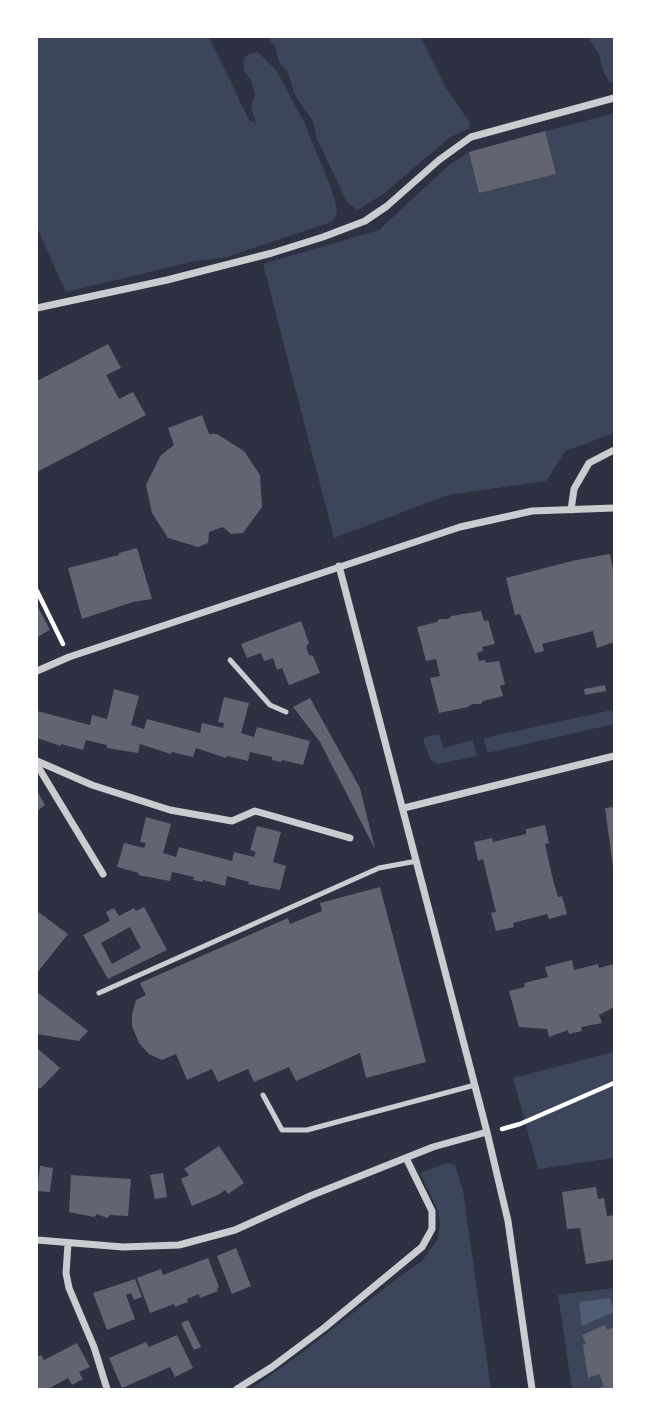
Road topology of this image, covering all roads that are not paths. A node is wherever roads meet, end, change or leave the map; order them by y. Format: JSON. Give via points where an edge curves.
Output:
{"nodes":[{"id":1,"x":614,"y":98,"type":"edge"},
{"id":2,"x":37,"y":308,"type":"edge"},
{"id":3,"x":614,"y":450,"type":"edge"},
{"id":4,"x":614,"y":508,"type":"edge"},
{"id":5,"x":571,"y":509,"type":"junction"},
{"id":6,"x":339,"y":566,"type":"junction"},
{"id":7,"x":230,"y":660,"type":"dead end"},
{"id":8,"x":37,"y":671,"type":"edge"},
{"id":9,"x":286,"y":712,"type":"dead end"},
{"id":10,"x":614,"y":756,"type":"edge"},
{"id":11,"x":37,"y":763,"type":"edge"},
{"id":12,"x":404,"y":808,"type":"junction"},
{"id":13,"x":349,"y":838,"type":"dead end"},
{"id":14,"x":417,"y":861,"type":"junction"},
{"id":15,"x":103,"y":874,"type":"dead end"},
{"id":16,"x":99,"y":993,"type":"dead end"},
{"id":17,"x":475,"y":1085,"type":"junction"},
{"id":18,"x":263,"y":1095,"type":"dead end"},
{"id":19,"x":487,"y":1132,"type":"junction"},
{"id":20,"x":406,"y":1158,"type":"junction"},
{"id":21,"x":37,"y":1240,"type":"edge"},
{"id":22,"x":68,"y":1244,"type":"junction"},
{"id":23,"x":107,"y":1389,"type":"edge"},
{"id":24,"x":237,"y":1389,"type":"edge"},
{"id":25,"x":532,"y":1389,"type":"edge"}],
"edges":[{"from":1,"to":2,"type":"street","via":[[471,137],[365,221],[323,237],[167,280]]},
{"from":3,"to":5,"type":"street","via":[[589,463],[574,489]]},
{"from":4,"to":5,"type":"street"},
{"from":5,"to":6,"type":"street","via":[[490,519]]},
{"from":6,"to":8,"type":"street"},
{"from":6,"to":12,"type":"street"},
{"from":7,"to":9,"type":"lane","via":[[270,705]]},
{"from":10,"to":12,"type":"street"},
{"from":11,"to":13,"type":"street","via":[[170,810],[232,821],[255,811]]},
{"from":11,"to":15,"type":"street"},
{"from":12,"to":14,"type":"street"},
{"from":14,"to":16,"type":"lane","via":[[379,868]]},
{"from":14,"to":17,"type":"street"},
{"from":17,"to":18,"type":"lane","via":[[307,1130],[282,1130]]},
{"from":17,"to":19,"type":"street"},
{"from":19,"to":20,"type":"street"},
{"from":19,"to":25,"type":"street","via":[[508,1221]]},
{"from":20,"to":22,"type":"street","via":[[235,1230],[179,1245]]},
{"from":20,"to":24,"type":"street","via":[[432,1211],[432,1229],[422,1247],[324,1328]]},
{"from":21,"to":22,"type":"street"},
{"from":22,"to":23,"type":"street","via":[[69,1288]]}]}
